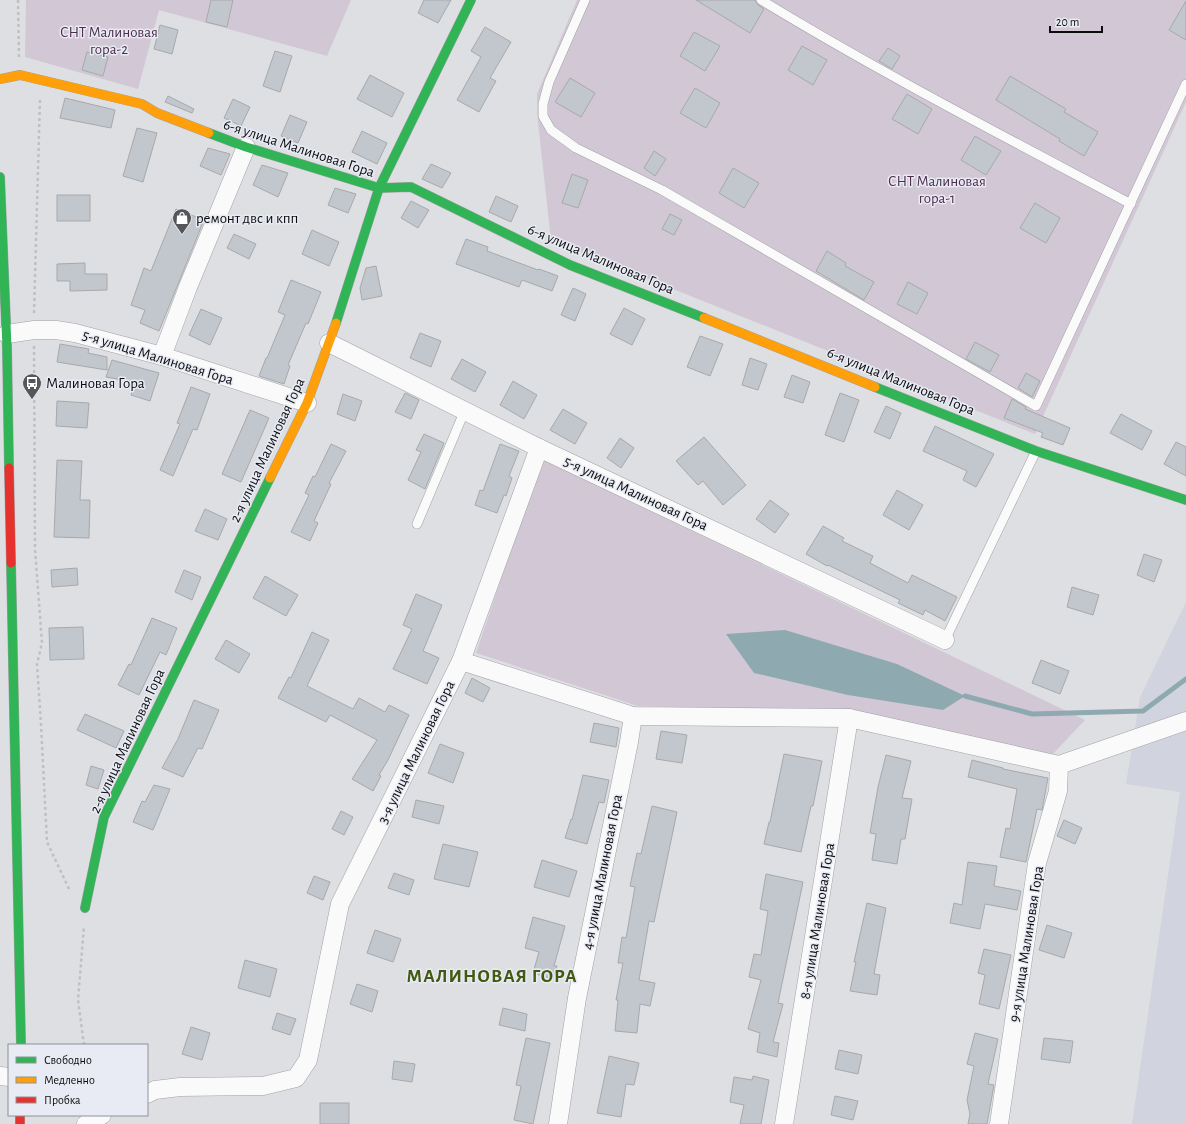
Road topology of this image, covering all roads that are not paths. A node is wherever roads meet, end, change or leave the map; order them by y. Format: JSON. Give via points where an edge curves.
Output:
{"nodes":[{"id":1,"x":471,"y":0,"type":"edge"},
{"id":2,"x":585,"y":0,"type":"edge"},
{"id":3,"x":761,"y":0,"type":"edge"},
{"id":4,"x":0,"y":79,"type":"edge"},
{"id":5,"x":1186,"y":84,"type":"edge"},
{"id":6,"x":246,"y":147,"type":"junction"},
{"id":7,"x":0,"y":177,"type":"edge"},
{"id":8,"x":379,"y":188,"type":"junction"},
{"id":9,"x":1131,"y":204,"type":"junction"},
{"id":10,"x":3,"y":303,"type":"edge"},
{"id":11,"x":7,"y":334,"type":"junction"},
{"id":12,"x":329,"y":343,"type":"junction"},
{"id":13,"x":162,"y":356,"type":"junction"},
{"id":14,"x":307,"y":403,"type":"junction"},
{"id":15,"x":465,"y":410,"type":"junction"},
{"id":16,"x":540,"y":448,"type":"junction"},
{"id":17,"x":1036,"y":451,"type":"junction"},
{"id":18,"x":1186,"y":500,"type":"edge"},
{"id":19,"x":417,"y":524,"type":"dead end"},
{"id":20,"x":945,"y":640,"type":"joint"},
{"id":21,"x":461,"y":661,"type":"junction"},
{"id":22,"x":633,"y":716,"type":"junction"},
{"id":23,"x":849,"y":718,"type":"junction"},
{"id":24,"x":1186,"y":721,"type":"edge"},
{"id":25,"x":1059,"y":765,"type":"junction"},
{"id":26,"x":85,"y":908,"type":"road end"},
{"id":27,"x":21,"y":1044,"type":"edge"},
{"id":28,"x":148,"y":1094,"type":"edge"},
{"id":29,"x":100,"y":1116,"type":"edge"},
{"id":30,"x":86,"y":1124,"type":"edge"},
{"id":31,"x":558,"y":1124,"type":"edge"},
{"id":32,"x":784,"y":1124,"type":"edge"},
{"id":33,"x":999,"y":1124,"type":"edge"}],
"edges":[{"from":1,"to":8,"type":"street","name":"2-я улица Малиновая Гора"},
{"from":2,"to":9,"type":"lane","via":[[549,82],[543,104],[543,116],[551,130],[576,148],[662,190],[1036,406]]},
{"from":3,"to":9,"type":"lane","via":[[975,121]]},
{"from":4,"to":6,"type":"street","name":"6-я улица Малиновая Гора","via":[[20,75],[142,104],[158,113]]},
{"from":5,"to":9,"type":"lane"},
{"from":6,"to":8,"type":"street","name":"6-я улица Малиновая Гора"},
{"from":6,"to":13,"type":"street"},
{"from":7,"to":10,"type":"street"},
{"from":8,"to":12,"type":"street","name":"2-я улица Малиновая Гора"},
{"from":8,"to":17,"type":"street","name":"6-я улица Малиновая Гора","via":[[411,187],[570,265]]},
{"from":10,"to":11,"type":"street"},
{"from":11,"to":13,"type":"street","name":"5-я улица Малиновая Гора","via":[[56,330]]},
{"from":11,"to":27,"type":"street"},
{"from":12,"to":14,"type":"street","name":"2-я улица Малиновая Гора"},
{"from":12,"to":15,"type":"street","name":"5-я улица Малиновая Гора"},
{"from":13,"to":14,"type":"street","name":"5-я улица Малиновая Гора"},
{"from":14,"to":26,"type":"street","name":"2-я улица Малиновая Гора","via":[[104,816]]},
{"from":15,"to":16,"type":"street","name":"5-я улица Малиновая Гора"},
{"from":15,"to":19,"type":"lane"},
{"from":16,"to":20,"type":"street","name":"5-я улица Малиновая Гора"},
{"from":16,"to":21,"type":"street","name":"3-я улица Малиновая Гора"},
{"from":17,"to":18,"type":"street","name":"6-я улица Малиновая Гора"},
{"from":17,"to":20,"type":"lane"},
{"from":21,"to":22,"type":"street"},
{"from":21,"to":28,"type":"street","name":"3-я улица Малиновая Гора","via":[[340,904],[308,1060],[296,1078],[263,1086],[180,1087],[155,1090]]},
{"from":22,"to":23,"type":"street"},
{"from":22,"to":31,"type":"street","name":"4-я улица Малиновая Гора","via":[[577,998]]},
{"from":23,"to":25,"type":"street"},
{"from":23,"to":32,"type":"street","name":"8-я улица Малиновая Гора"},
{"from":24,"to":25,"type":"street"},
{"from":25,"to":33,"type":"street","name":"9-я улица Малиновая Гора","via":[[1058,790],[1037,863]]},
{"from":29,"to":30,"type":"street"}]}
